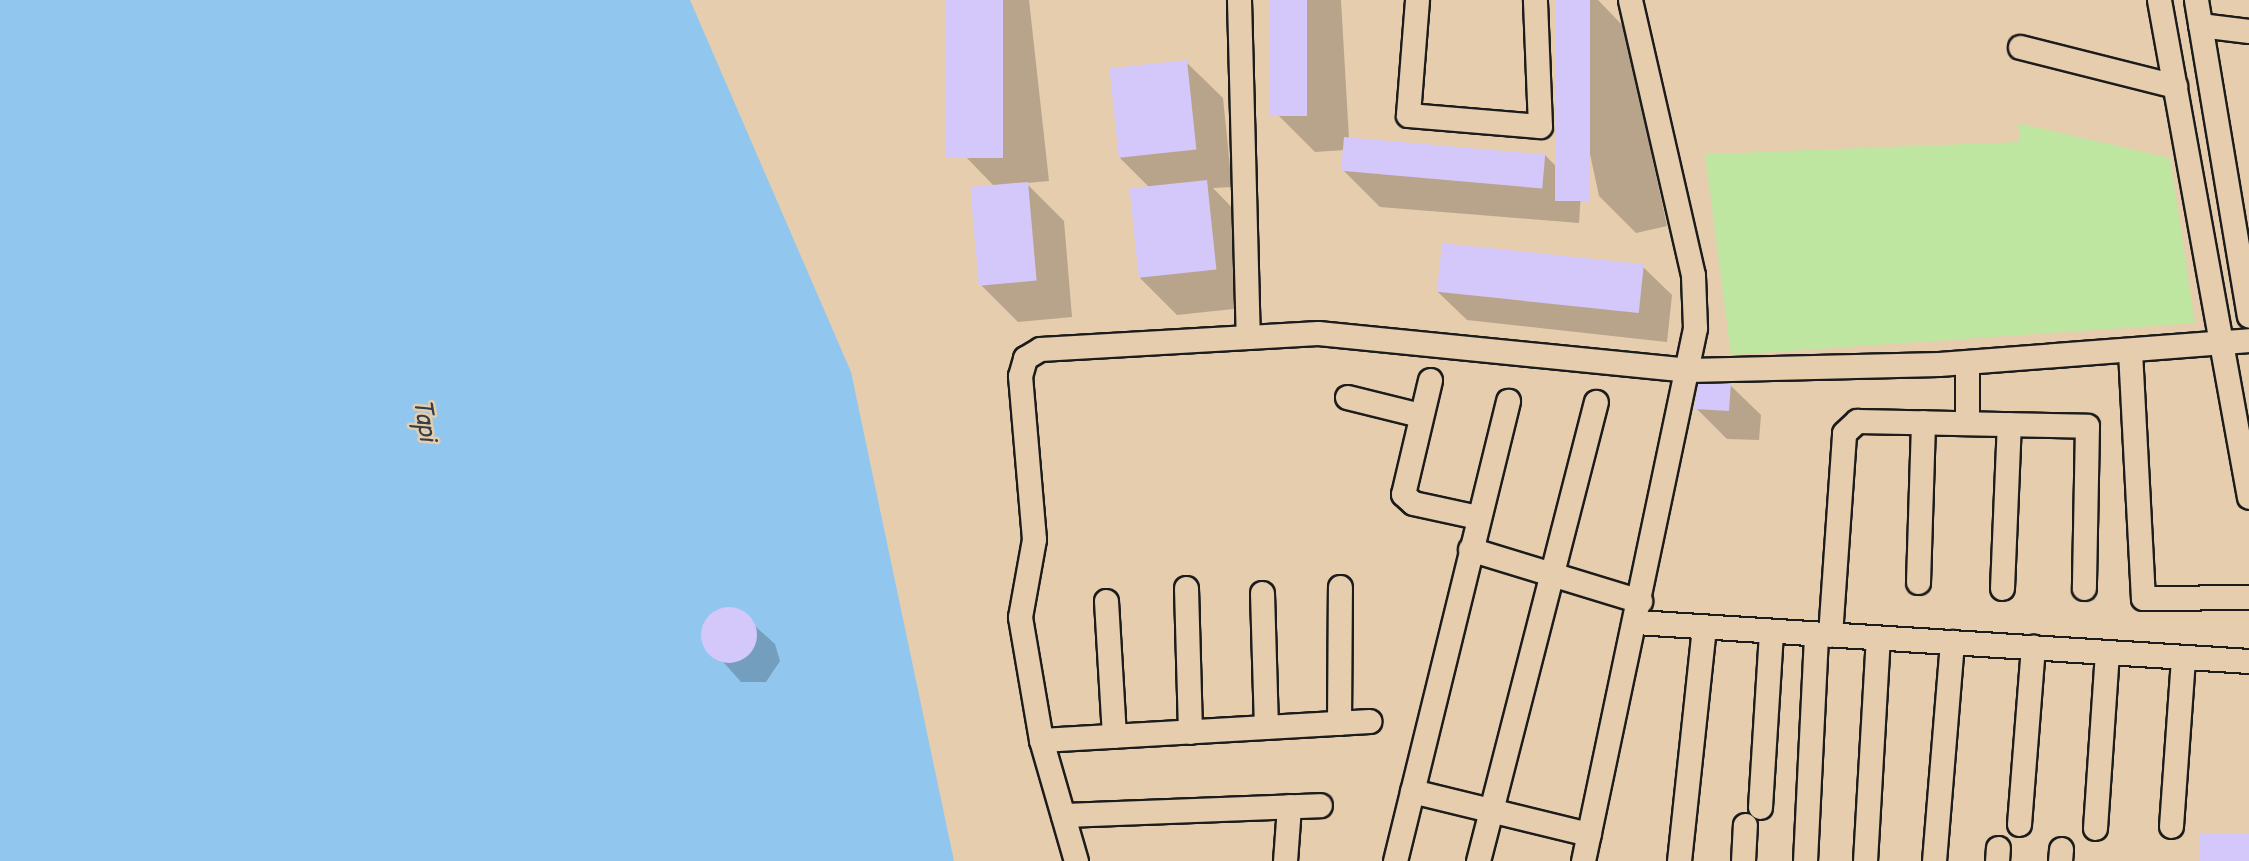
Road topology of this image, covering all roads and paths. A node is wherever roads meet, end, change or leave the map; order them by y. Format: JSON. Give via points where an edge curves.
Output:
{"nodes":[{"id":1,"x":1239,"y":0,"type":"edge"},
{"id":2,"x":1417,"y":0,"type":"edge"},
{"id":3,"x":1535,"y":0,"type":"edge"},
{"id":4,"x":1630,"y":0,"type":"edge"},
{"id":5,"x":2159,"y":0,"type":"edge"},
{"id":6,"x":2196,"y":0,"type":"edge"},
{"id":7,"x":2200,"y":25,"type":"junction"},
{"id":8,"x":2249,"y":31,"type":"edge"},
{"id":9,"x":2020,"y":47,"type":"dead end"},
{"id":10,"x":2175,"y":86,"type":"junction"},
{"id":11,"x":2248,"y":306,"type":"edge"},
{"id":12,"x":1248,"y":337,"type":"junction"},
{"id":13,"x":2249,"y":340,"type":"edge"},
{"id":14,"x":2223,"y":345,"type":"junction"},
{"id":15,"x":2130,"y":351,"type":"junction"},
{"id":16,"x":1967,"y":362,"type":"junction"},
{"id":17,"x":1689,"y":370,"type":"junction"},
{"id":18,"x":1430,"y":380,"type":"dead end"},
{"id":19,"x":1347,"y":397,"type":"dead end"},
{"id":20,"x":1508,"y":401,"type":"dead end"},
{"id":21,"x":1595,"y":402,"type":"dead end"},
{"id":22,"x":1420,"y":415,"type":"junction"},
{"id":23,"x":1923,"y":422,"type":"junction"},
{"id":24,"x":1967,"y":423,"type":"junction"},
{"id":25,"x":2009,"y":424,"type":"junction"},
{"id":26,"x":2249,"y":497,"type":"edge"},
{"id":27,"x":1478,"y":517,"type":"junction"},
{"id":28,"x":1470,"y":549,"type":"junction"},
{"id":29,"x":1552,"y":572,"type":"junction"},
{"id":30,"x":1918,"y":582,"type":"dead end"},
{"id":31,"x":1340,"y":587,"type":"dead end"},
{"id":32,"x":1186,"y":588,"type":"dead end"},
{"id":33,"x":2002,"y":588,"type":"dead end"},
{"id":34,"x":2084,"y":588,"type":"dead end"},
{"id":35,"x":1262,"y":593,"type":"dead end"},
{"id":36,"x":2249,"y":597,"type":"edge"},
{"id":37,"x":1106,"y":601,"type":"dead end"},
{"id":38,"x":1638,"y":612,"type":"junction"},
{"id":39,"x":1704,"y":626,"type":"junction"},
{"id":40,"x":1771,"y":631,"type":"junction"},
{"id":41,"x":1823,"y":634,"type":"junction"},
{"id":42,"x":1878,"y":638,"type":"junction"},
{"id":43,"x":1952,"y":642,"type":"junction"},
{"id":44,"x":2033,"y":647,"type":"junction"},
{"id":45,"x":2107,"y":652,"type":"junction"},
{"id":46,"x":2183,"y":657,"type":"junction"},
{"id":47,"x":2249,"y":661,"type":"edge"},
{"id":48,"x":1369,"y":721,"type":"dead end"},
{"id":49,"x":1339,"y":723,"type":"junction"},
{"id":50,"x":1266,"y":727,"type":"junction"},
{"id":51,"x":1190,"y":732,"type":"junction"},
{"id":52,"x":1114,"y":736,"type":"junction"},
{"id":53,"x":1041,"y":740,"type":"junction"},
{"id":54,"x":1412,"y":791,"type":"junction"},
{"id":55,"x":1320,"y":805,"type":"dead end"},
{"id":56,"x":1289,"y":806,"type":"junction"},
{"id":57,"x":1760,"y":807,"type":"dead end"},
{"id":58,"x":1491,"y":810,"type":"junction"},
{"id":59,"x":1063,"y":815,"type":"junction"},
{"id":60,"x":2019,"y":824,"type":"dead end"},
{"id":61,"x":1745,"y":825,"type":"dead end"},
{"id":62,"x":2171,"y":826,"type":"dead end"},
{"id":63,"x":2095,"y":828,"type":"dead end"},
{"id":64,"x":1589,"y":834,"type":"junction"},
{"id":65,"x":1076,"y":861,"type":"edge"},
{"id":66,"x":1285,"y":861,"type":"edge"},
{"id":67,"x":1395,"y":861,"type":"edge"},
{"id":68,"x":1478,"y":861,"type":"edge"},
{"id":69,"x":1583,"y":861,"type":"edge"},
{"id":70,"x":1679,"y":861,"type":"edge"},
{"id":71,"x":1743,"y":861,"type":"edge"},
{"id":72,"x":1805,"y":861,"type":"edge"},
{"id":73,"x":1865,"y":861,"type":"edge"},
{"id":74,"x":1934,"y":861,"type":"edge"}],
"edges":[{"from":1,"to":12,"type":"street"},
{"from":2,"to":3,"type":"street","via":[[1408,115],[1540,127]]},
{"from":4,"to":17,"type":"street","via":[[1693,275],[1695,328]]},
{"from":5,"to":10,"type":"street"},
{"from":6,"to":7,"type":"street"},
{"from":7,"to":8,"type":"street"},
{"from":7,"to":11,"type":"street"},
{"from":9,"to":10,"type":"street"},
{"from":10,"to":14,"type":"street"},
{"from":12,"to":17,"type":"street","via":[[1318,333]]},
{"from":12,"to":53,"type":"street","via":[[1040,349],[1025,358],[1020,376],[1034,539],[1020,617]]},
{"from":13,"to":14,"type":"street"},
{"from":14,"to":15,"type":"street"},
{"from":14,"to":26,"type":"street"},
{"from":15,"to":16,"type":"street"},
{"from":15,"to":36,"type":"street","via":[[2143,598]]},
{"from":16,"to":17,"type":"street"},
{"from":16,"to":24,"type":"street"},
{"from":17,"to":38,"type":"street"},
{"from":18,"to":22,"type":"street"},
{"from":19,"to":22,"type":"street"},
{"from":20,"to":27,"type":"street"},
{"from":21,"to":29,"type":"street"},
{"from":22,"to":27,"type":"street","via":[[1403,494],[1413,503]]},
{"from":23,"to":24,"type":"street"},
{"from":23,"to":30,"type":"street"},
{"from":23,"to":41,"type":"street","via":[[1857,421],[1846,427]]},
{"from":24,"to":25,"type":"street"},
{"from":25,"to":33,"type":"street"},
{"from":25,"to":34,"type":"street","via":[[2081,424],[2089,430]]},
{"from":27,"to":28,"type":"street"},
{"from":28,"to":29,"type":"street"},
{"from":28,"to":54,"type":"street"},
{"from":29,"to":38,"type":"street"},
{"from":29,"to":58,"type":"street"},
{"from":31,"to":49,"type":"street"},
{"from":32,"to":51,"type":"street"},
{"from":35,"to":50,"type":"street"},
{"from":37,"to":52,"type":"street"},
{"from":38,"to":39,"type":"street"},
{"from":38,"to":64,"type":"street"},
{"from":39,"to":40,"type":"street"},
{"from":39,"to":70,"type":"street"},
{"from":40,"to":41,"type":"street"},
{"from":40,"to":57,"type":"street"},
{"from":41,"to":42,"type":"street"},
{"from":41,"to":72,"type":"street"},
{"from":42,"to":43,"type":"street"},
{"from":42,"to":73,"type":"street"},
{"from":43,"to":44,"type":"street"},
{"from":43,"to":74,"type":"street"},
{"from":44,"to":45,"type":"street"},
{"from":44,"to":60,"type":"street"},
{"from":45,"to":46,"type":"street"},
{"from":45,"to":63,"type":"street"},
{"from":46,"to":47,"type":"street"},
{"from":46,"to":62,"type":"street"},
{"from":48,"to":49,"type":"street"},
{"from":49,"to":50,"type":"street"},
{"from":50,"to":51,"type":"street"},
{"from":51,"to":52,"type":"street"},
{"from":52,"to":53,"type":"street"},
{"from":53,"to":59,"type":"street"},
{"from":54,"to":58,"type":"street"},
{"from":54,"to":67,"type":"street"},
{"from":55,"to":56,"type":"street"},
{"from":56,"to":59,"type":"street"},
{"from":56,"to":66,"type":"street"},
{"from":58,"to":64,"type":"street"},
{"from":58,"to":68,"type":"street"},
{"from":59,"to":65,"type":"street"},
{"from":61,"to":71,"type":"street"},
{"from":64,"to":69,"type":"street"}]}
